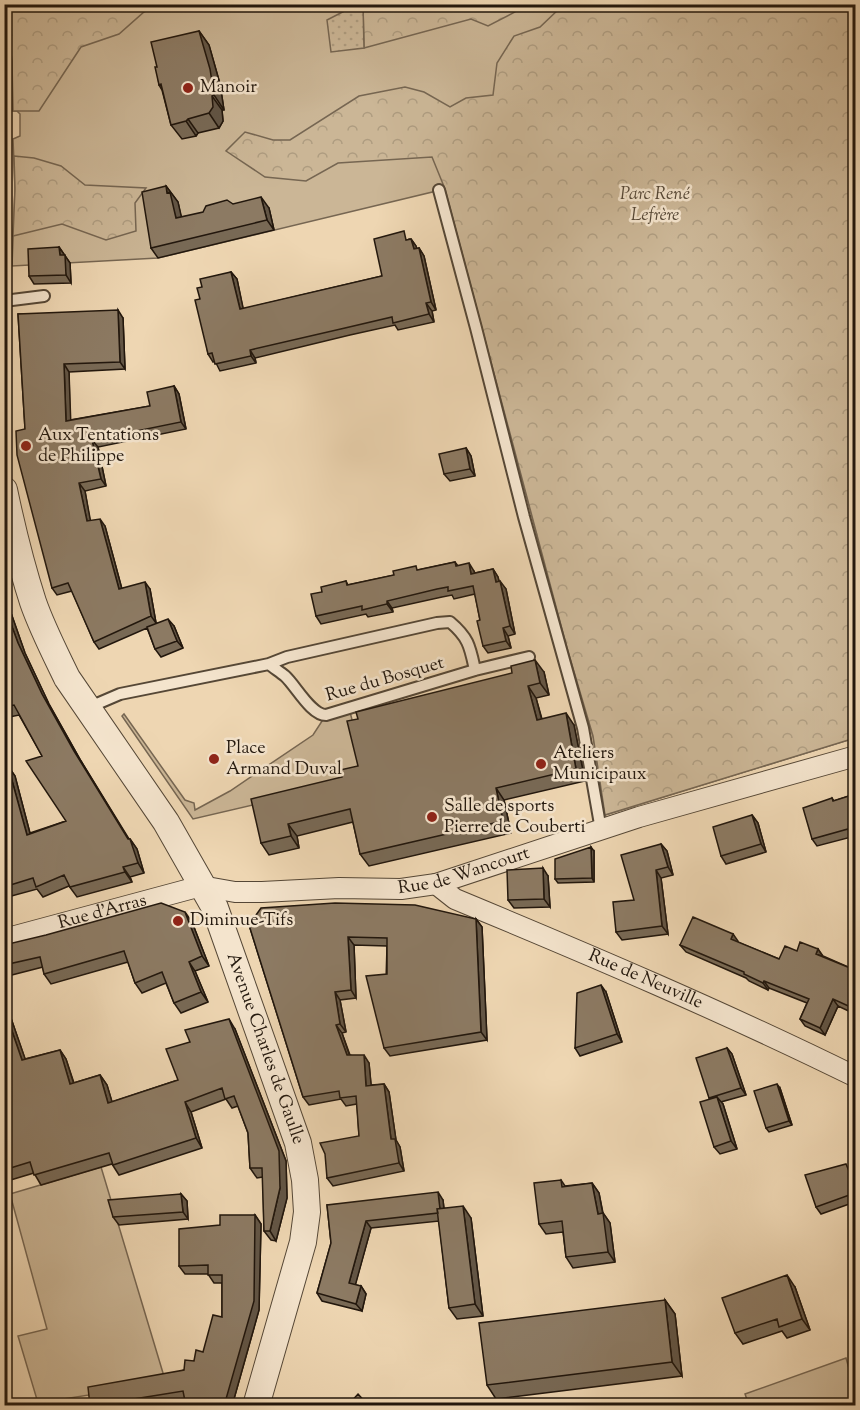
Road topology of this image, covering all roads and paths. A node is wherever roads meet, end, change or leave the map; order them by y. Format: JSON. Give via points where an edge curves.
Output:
{"nodes":[{"id":1,"x":439,"y":190,"type":"dead end"},
{"id":2,"x":45,"y":296,"type":"dead end"},
{"id":3,"x":4,"y":302,"type":"edge"},
{"id":4,"x":4,"y":490,"type":"edge"},
{"id":5,"x":529,"y":657,"type":"dead end"},
{"id":6,"x":269,"y":664,"type":"junction"},
{"id":7,"x":475,"y":670,"type":"junction"},
{"id":8,"x":90,"y":709,"type":"junction"},
{"id":9,"x":855,"y":756,"type":"edge"},
{"id":10,"x":601,"y":830,"type":"junction"},
{"id":11,"x":436,"y":884,"type":"junction"},
{"id":12,"x":201,"y":886,"type":"junction"},
{"id":13,"x":4,"y":939,"type":"edge"},
{"id":14,"x":855,"y":1077,"type":"edge"},
{"id":15,"x":256,"y":1406,"type":"edge"}],
"edges":[{"from":1,"to":10,"type":"lane","via":[[583,728]]},
{"from":2,"to":3,"type":"lane"},
{"from":4,"to":8,"type":"street","name":"Avenue Charles de Gaulle","via":[[34,603],[67,678]]},
{"from":5,"to":7,"type":"lane","name":"Rue du Bosquet"},
{"from":6,"to":7,"type":"lane","name":"Rue du Bosquet","via":[[321,715]]},
{"from":6,"to":7,"type":"lane","via":[[450,622],[464,634]]},
{"from":6,"to":8,"type":"lane","via":[[120,694]]},
{"from":8,"to":12,"type":"street","name":"Avenue Charles de Gaulle","via":[[172,832]]},
{"from":9,"to":10,"type":"street","name":"Rue de Wancourt"},
{"from":10,"to":11,"type":"street","name":"Rue de Wancourt"},
{"from":11,"to":12,"type":"street","name":"Rue de Wancourt","via":[[401,889],[262,892]]},
{"from":11,"to":14,"type":"street","name":"Rue de Neuville","via":[[455,899],[722,1013]]},
{"from":12,"to":13,"type":"street","name":"Rue d'Arras"},
{"from":12,"to":15,"type":"street","name":"Avenue Charles de Gaulle","via":[[225,934],[298,1143],[305,1180],[308,1212],[303,1242]]}]}
